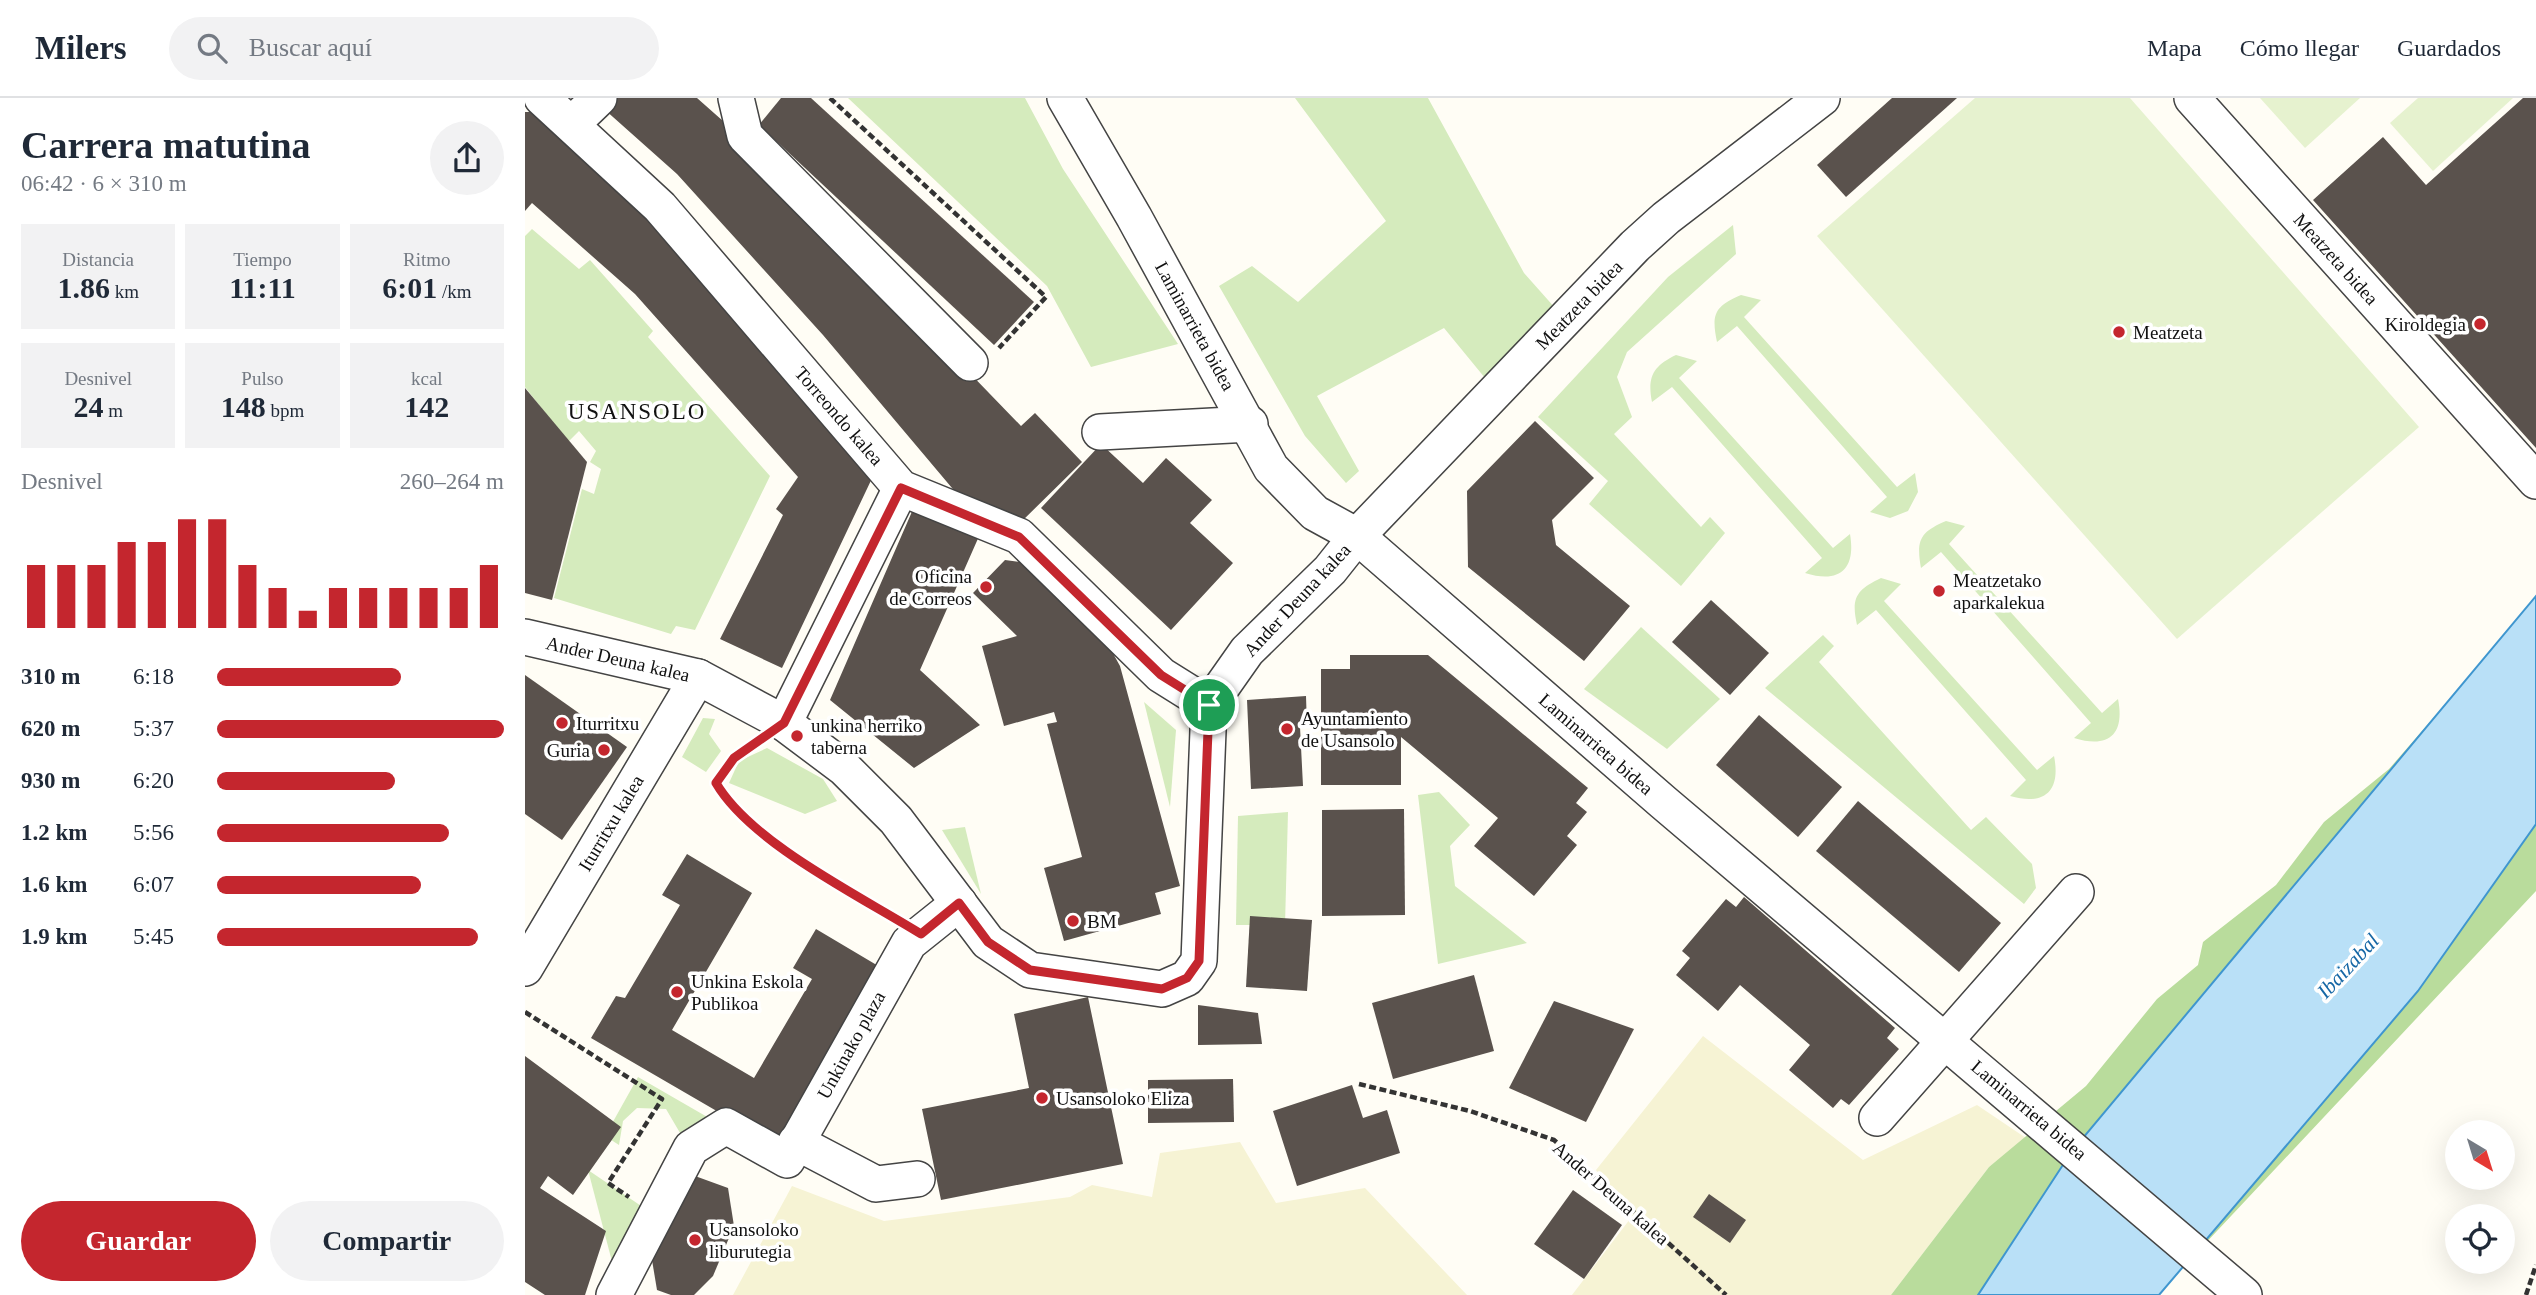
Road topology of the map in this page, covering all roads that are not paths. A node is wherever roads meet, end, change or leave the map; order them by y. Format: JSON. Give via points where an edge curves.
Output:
{"nodes":[{"id":1,"x":542,"y":98,"type":"edge"},
{"id":2,"x":599,"y":98,"type":"edge"},
{"id":3,"x":736,"y":98,"type":"edge"},
{"id":4,"x":1065,"y":98,"type":"edge"},
{"id":5,"x":1822,"y":98,"type":"edge"},
{"id":6,"x":2192,"y":98,"type":"edge"},
{"id":7,"x":572,"y":124,"type":"junction"},
{"id":8,"x":983,"y":357,"type":"road end"},
{"id":9,"x":1250,"y":424,"type":"junction"},
{"id":10,"x":1100,"y":432,"type":"dead end"},
{"id":11,"x":2536,"y":481,"type":"edge"},
{"id":12,"x":901,"y":488,"type":"junction"},
{"id":13,"x":1357,"y":536,"type":"junction"},
{"id":14,"x":525,"y":637,"type":"edge"},
{"id":15,"x":698,"y":677,"type":"junction"},
{"id":16,"x":1209,"y":705,"type":"junction"},
{"id":17,"x":784,"y":723,"type":"junction"},
{"id":18,"x":2076,"y":892,"type":"dead end"},
{"id":19,"x":959,"y":903,"type":"junction"},
{"id":20,"x":525,"y":968,"type":"edge"},
{"id":21,"x":1947,"y":1041,"type":"junction"},
{"id":22,"x":1877,"y":1118,"type":"dead end"},
{"id":23,"x":792,"y":1151,"type":"junction"},
{"id":24,"x":917,"y":1180,"type":"dead end"},
{"id":25,"x":2235,"y":1287,"type":"edge"},
{"id":26,"x":614,"y":1295,"type":"edge"}],
"edges":[{"from":1,"to":7,"type":"street","name":"Torreondo kalea"},
{"from":2,"to":7,"type":"street"},
{"from":3,"to":8,"type":"street","via":[[745,136]]},
{"from":4,"to":9,"type":"street","name":"Laminarrieta bidea"},
{"from":5,"to":13,"type":"street","name":"Meatzeta bidea","via":[[1635,246]]},
{"from":6,"to":11,"type":"street","name":"Meatzeta bidea"},
{"from":7,"to":12,"type":"street","name":"Torreondo kalea","via":[[660,207]]},
{"from":9,"to":10,"type":"street"},
{"from":9,"to":13,"type":"street","name":"Laminarrieta bidea","via":[[1271,468],[1315,513]]},
{"from":12,"to":16,"type":"street","name":"Torreondo kalea","via":[[1019,537],[1161,675]]},
{"from":12,"to":17,"type":"street"},
{"from":13,"to":16,"type":"street","name":"Ander Deuna kalea","via":[[1247,651]]},
{"from":13,"to":21,"type":"street","name":"Laminarrieta bidea"},
{"from":14,"to":15,"type":"street","name":"Ander Deuna kalea"},
{"from":15,"to":17,"type":"street","name":"Ander Deuna kalea"},
{"from":15,"to":20,"type":"street","name":"Iturritxu kalea"},
{"from":16,"to":19,"type":"street","name":"Ander Deuna kalea","via":[[1199,961],[1187,978],[1162,989],[1030,970],[988,942]]},
{"from":17,"to":19,"type":"street","name":"Ander Deuna kalea","via":[[844,768],[895,820]]},
{"from":18,"to":21,"type":"street"},
{"from":19,"to":23,"type":"street","name":"Unkinako plaza","via":[[909,943]]},
{"from":21,"to":22,"type":"street"},
{"from":21,"to":25,"type":"street","name":"Laminarrieta bidea"},
{"from":23,"to":24,"type":"street","via":[[876,1184]]},
{"from":23,"to":26,"type":"street","via":[[726,1126],[691,1148]]}]}
